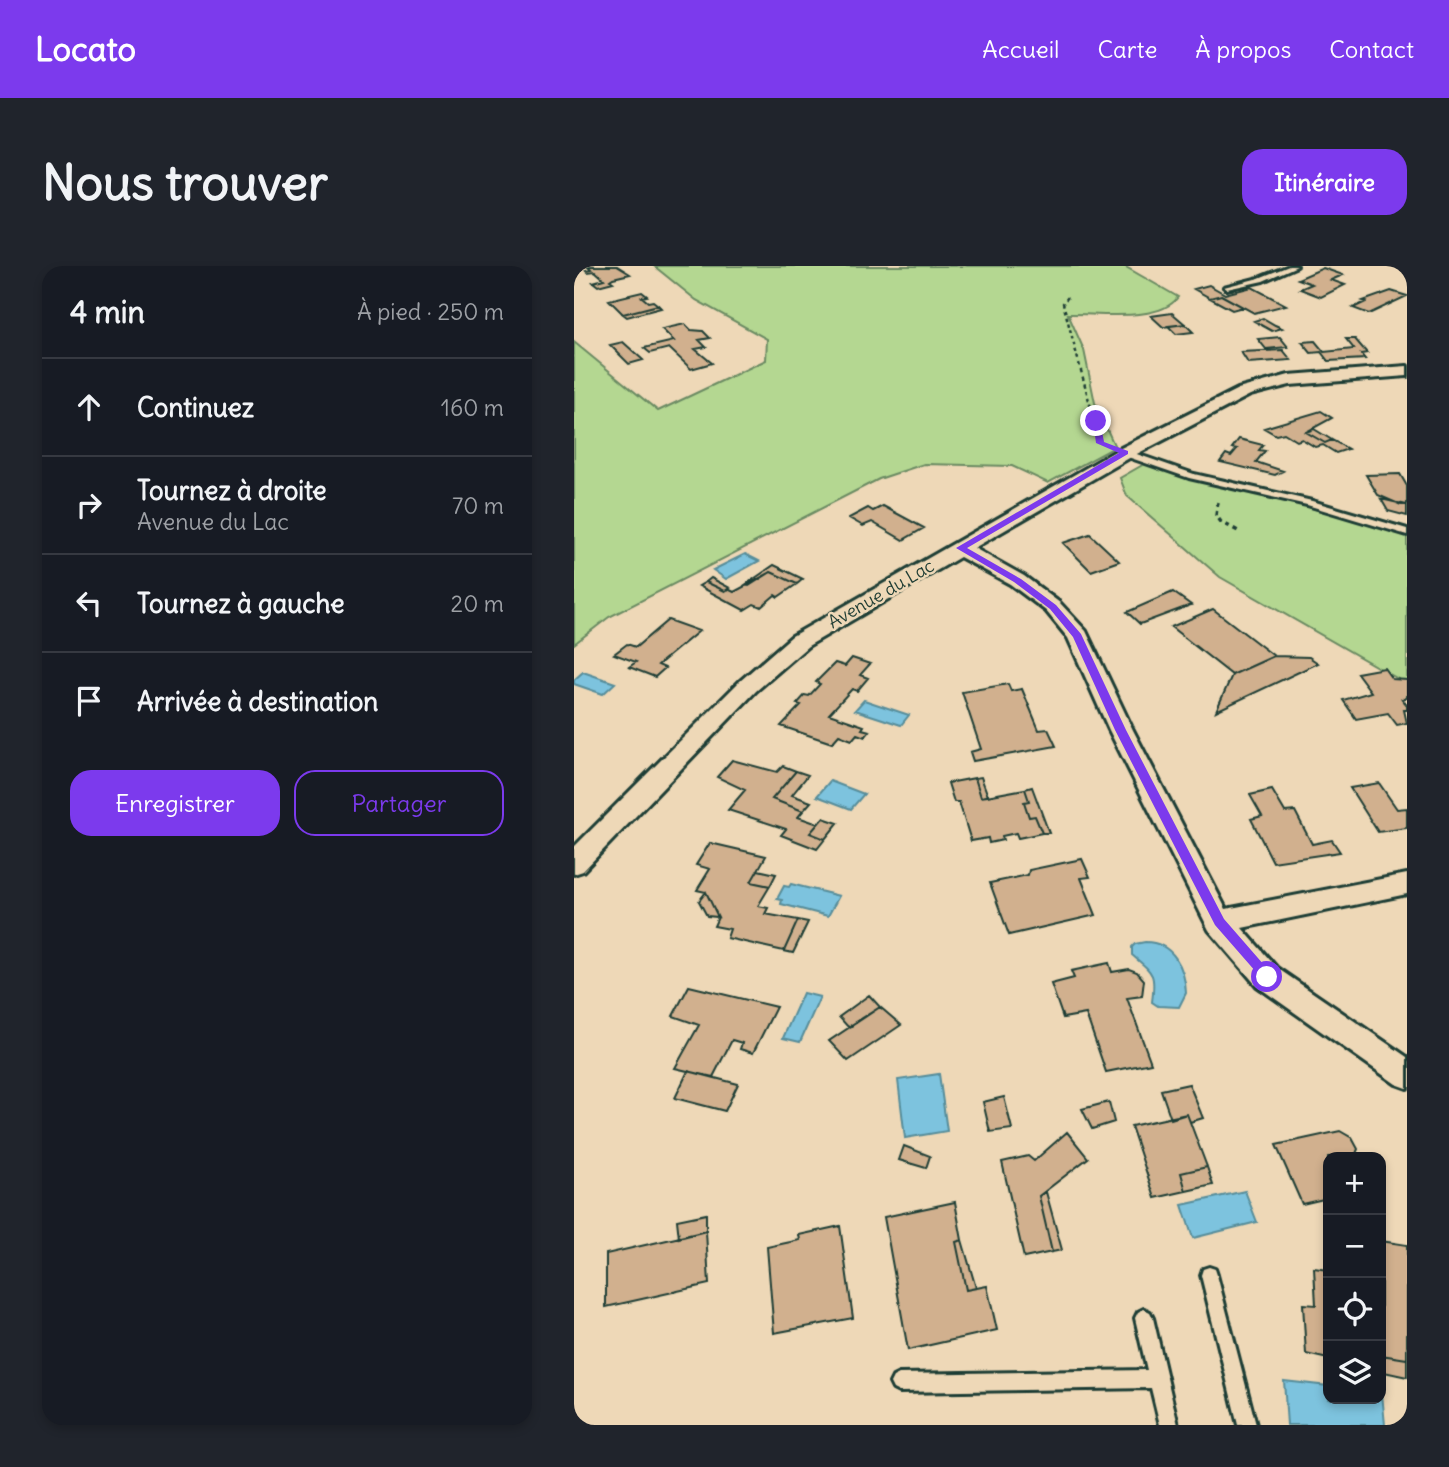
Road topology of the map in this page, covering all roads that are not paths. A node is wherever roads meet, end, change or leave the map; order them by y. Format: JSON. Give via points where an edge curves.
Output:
{"nodes":[{"id":1,"x":1294,"y":266,"type":"edge"},
{"id":2,"x":1227,"y":287,"type":"dead end"},
{"id":3,"x":1407,"y":372,"type":"edge"},
{"id":4,"x":1125,"y":453,"type":"junction"},
{"id":5,"x":1407,"y":532,"type":"edge"},
{"id":6,"x":961,"y":548,"type":"junction"},
{"id":7,"x":574,"y":864,"type":"edge"},
{"id":8,"x":1407,"y":884,"type":"edge"},
{"id":9,"x":1220,"y":922,"type":"junction"},
{"id":10,"x":1407,"y":1074,"type":"edge"},
{"id":11,"x":1209,"y":1275,"type":"dead end"},
{"id":12,"x":1144,"y":1318,"type":"dead end"},
{"id":13,"x":1157,"y":1379,"type":"junction"},
{"id":14,"x":899,"y":1383,"type":"dead end"},
{"id":15,"x":1169,"y":1425,"type":"edge"},
{"id":16,"x":1247,"y":1425,"type":"edge"}],
"edges":[{"from":1,"to":2,"type":"lane"},
{"from":3,"to":4,"type":"street","name":"Avenue du Lac","via":[[1268,385],[1207,409]]},
{"from":4,"to":5,"type":"lane","via":[[1192,476]]},
{"from":4,"to":6,"type":"street","name":"Avenue du Lac"},
{"from":6,"to":7,"type":"street","name":"Avenue du Lac","via":[[800,641],[748,686]]},
{"from":6,"to":9,"type":"street","via":[[1044,600],[1078,636]]},
{"from":8,"to":9,"type":"street"},
{"from":9,"to":10,"type":"street","via":[[1267,977]]},
{"from":11,"to":16,"type":"lane"},
{"from":12,"to":13,"type":"lane"},
{"from":13,"to":14,"type":"lane"},
{"from":13,"to":15,"type":"lane"}]}
